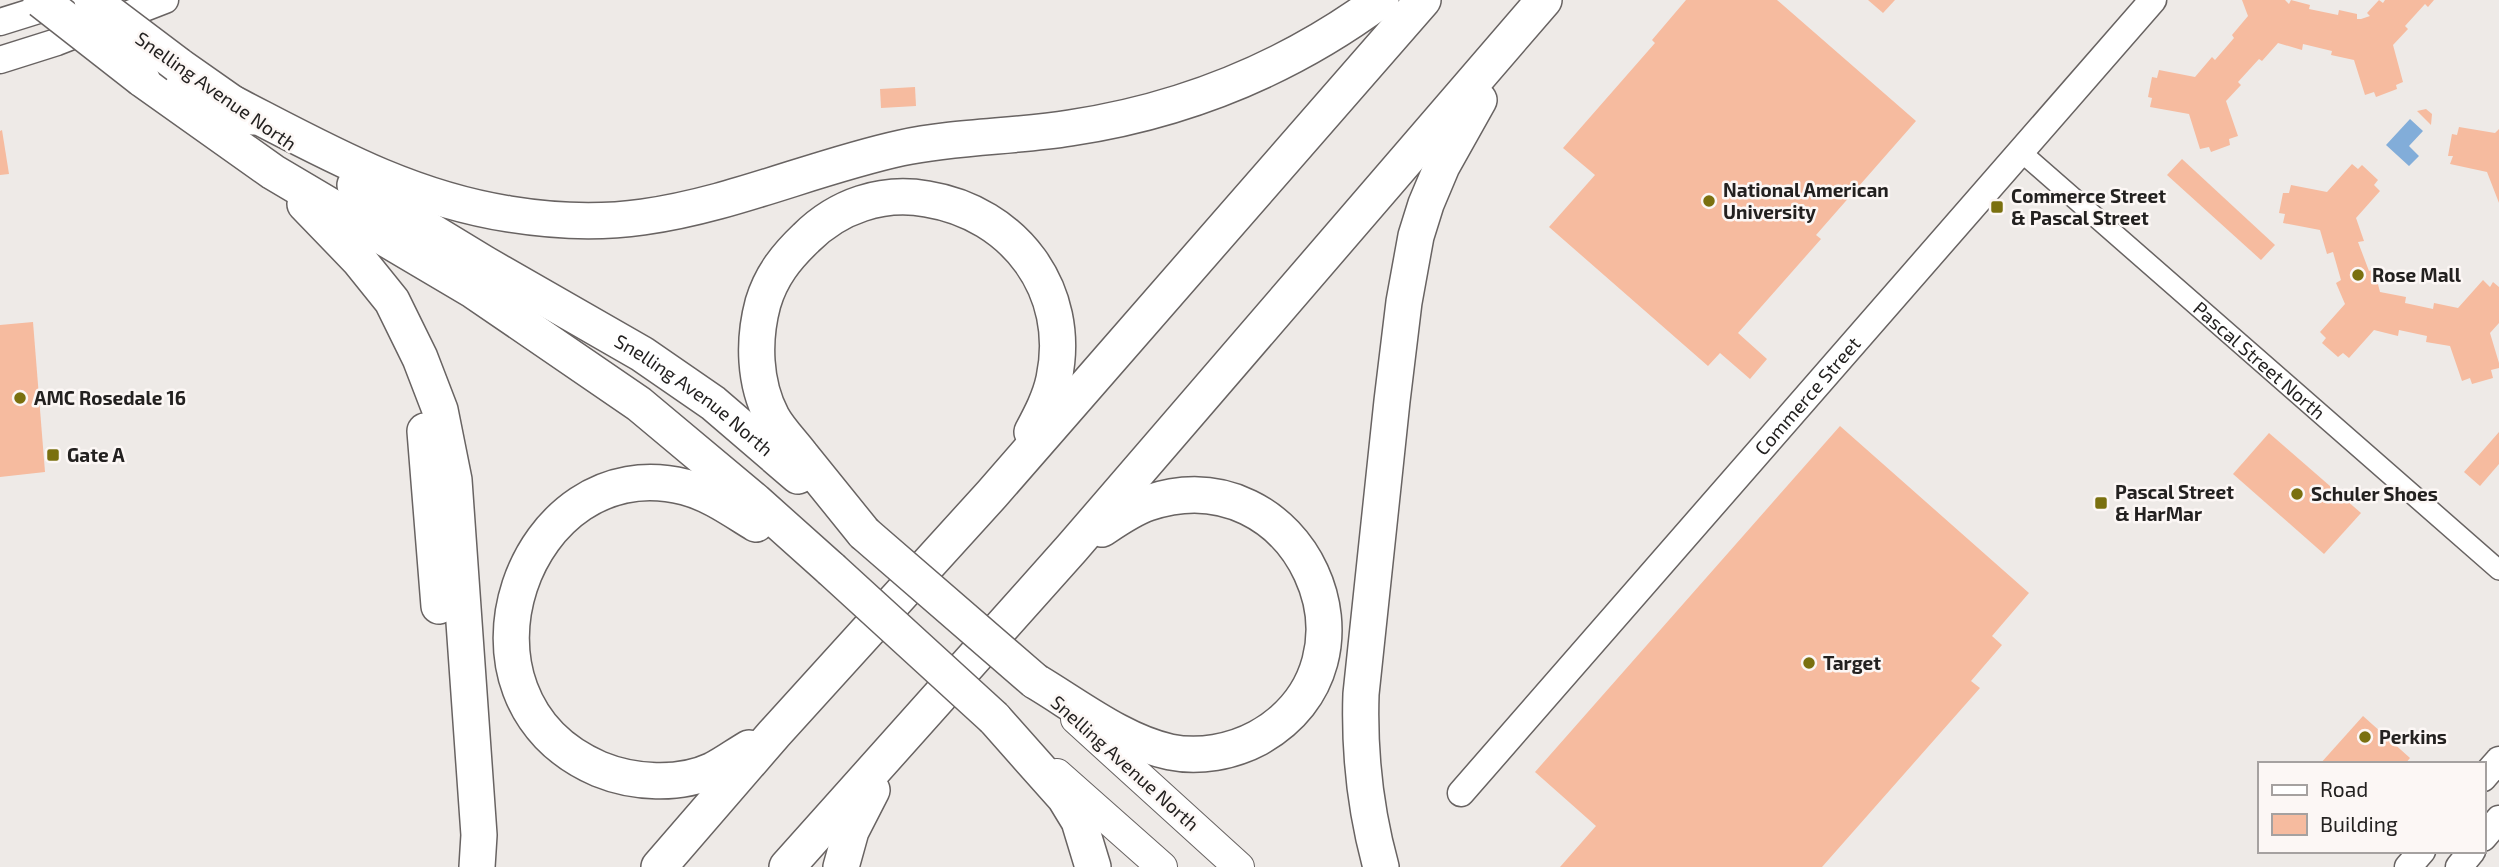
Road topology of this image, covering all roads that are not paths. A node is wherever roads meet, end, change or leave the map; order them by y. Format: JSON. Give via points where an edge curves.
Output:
{"nodes":[{"id":1,"x":41,"y":0,"type":"edge"},
{"id":2,"x":69,"y":0,"type":"edge"},
{"id":3,"x":92,"y":0,"type":"edge"},
{"id":4,"x":165,"y":0,"type":"edge"},
{"id":5,"x":1381,"y":0,"type":"edge"},
{"id":6,"x":1423,"y":0,"type":"edge"},
{"id":7,"x":1544,"y":0,"type":"edge"},
{"id":8,"x":1551,"y":0,"type":"edge"},
{"id":9,"x":2153,"y":0,"type":"edge"},
{"id":10,"x":0,"y":22,"type":"edge"},
{"id":11,"x":0,"y":60,"type":"edge"},
{"id":12,"x":234,"y":104,"type":"junction"},
{"id":13,"x":2021,"y":150,"type":"junction"},
{"id":14,"x":273,"y":172,"type":"junction"},
{"id":15,"x":420,"y":358,"type":"junction"},
{"id":16,"x":992,"y":494,"type":"junction"},
{"id":17,"x":864,"y":533,"type":"junction"},
{"id":18,"x":1072,"y":548,"type":"junction"},
{"id":19,"x":831,"y":569,"type":"junction"},
{"id":20,"x":2499,"y":570,"type":"edge"},
{"id":21,"x":1035,"y":681,"type":"junction"},
{"id":22,"x":994,"y":718,"type":"junction"},
{"id":23,"x":918,"y":722,"type":"junction"},
{"id":24,"x":774,"y":734,"type":"junction"},
{"id":25,"x":2499,"y":760,"type":"edge"},
{"id":26,"x":2485,"y":776,"type":"edge"},
{"id":27,"x":1461,"y":793,"type":"dead end"},
{"id":28,"x":2499,"y":818,"type":"edge"},
{"id":29,"x":2485,"y":836,"type":"edge"},
{"id":30,"x":2420,"y":853,"type":"edge"},
{"id":31,"x":2470,"y":853,"type":"edge"},
{"id":32,"x":454,"y":867,"type":"edge"},
{"id":33,"x":477,"y":867,"type":"edge"},
{"id":34,"x":659,"y":867,"type":"edge"},
{"id":35,"x":787,"y":867,"type":"edge"},
{"id":36,"x":841,"y":867,"type":"edge"},
{"id":37,"x":1093,"y":867,"type":"edge"},
{"id":38,"x":1163,"y":867,"type":"edge"},
{"id":39,"x":1239,"y":867,"type":"edge"},
{"id":40,"x":1381,"y":867,"type":"edge"},
{"id":41,"x":2408,"y":867,"type":"edge"},
{"id":42,"x":2459,"y":867,"type":"edge"}],
"edges":[{"from":1,"to":14,"type":"highway","name":"Snelling Avenue North","bridge":true},
{"from":2,"to":10,"type":"street"},
{"from":3,"to":12,"type":"highway","name":"Snelling Avenue North","bridge":true},
{"from":4,"to":11,"type":"street","via":[[57,43]]},
{"from":5,"to":12,"type":"highway","via":[[1279,62],[1164,108],[1069,128],[901,148],[733,197],[641,217],[560,219],[509,214],[426,194],[362,170]]},
{"from":6,"to":16,"type":"highway"},
{"from":7,"to":18,"type":"highway"},
{"from":8,"to":40,"type":"highway","via":[[1464,124],[1416,236],[1404,302],[1361,694],[1365,799]]},
{"from":9,"to":13,"type":"street","name":"Commerce Street"},
{"from":12,"to":17,"type":"highway","name":"Snelling Avenue North","via":[[367,192],[679,379]]},
{"from":13,"to":20,"type":"street","name":"Pascal Street North"},
{"from":13,"to":27,"type":"street","name":"Commerce Street"},
{"from":14,"to":15,"type":"highway","via":[[384,291]]},
{"from":14,"to":19,"type":"highway","name":"Snelling Avenue North","via":[[474,291],[606,380],[735,483]]},
{"from":15,"to":32,"type":"highway","via":[[455,812]]},
{"from":15,"to":33,"type":"highway","via":[[440,410],[454,480],[479,835]]},
{"from":16,"to":17,"type":"highway","via":[[1033,431],[1054,380],[1056,325],[1041,276],[1009,235],[962,207],[915,197],[860,204],[836,213],[813,230],[778,269],[760,316],[757,368],[772,418]]},
{"from":16,"to":24,"type":"highway"},
{"from":17,"to":21,"type":"highway","name":"Snelling Avenue North","bridge":true},
{"from":18,"to":21,"type":"highway","via":[[1149,503],[1196,495],[1245,505],[1280,529],[1314,576],[1321,599],[1321,657],[1301,701],[1272,730],[1249,743],[1199,754],[1148,746]]},
{"from":18,"to":23,"type":"highway"},
{"from":19,"to":22,"type":"highway","name":"Snelling Avenue North","bridge":true},
{"from":19,"to":24,"type":"highway","via":[[714,498],[661,484],[636,485],[592,498],[570,512],[539,548],[515,598],[511,649],[524,698],[556,742],[585,763],[639,780],[689,777],[712,770]]},
{"from":21,"to":39,"type":"main road","name":"Snelling Avenue North"},
{"from":22,"to":37,"type":"highway","via":[[1065,798],[1079,821]]},
{"from":22,"to":38,"type":"main road","name":"Snelling Avenue North"},
{"from":23,"to":35,"type":"highway"},
{"from":23,"to":36,"type":"highway","via":[[862,810]]},
{"from":24,"to":34,"type":"highway"},
{"from":25,"to":26,"type":"street"},
{"from":28,"to":29,"type":"street"},
{"from":30,"to":41,"type":"street"},
{"from":31,"to":42,"type":"street"}]}
